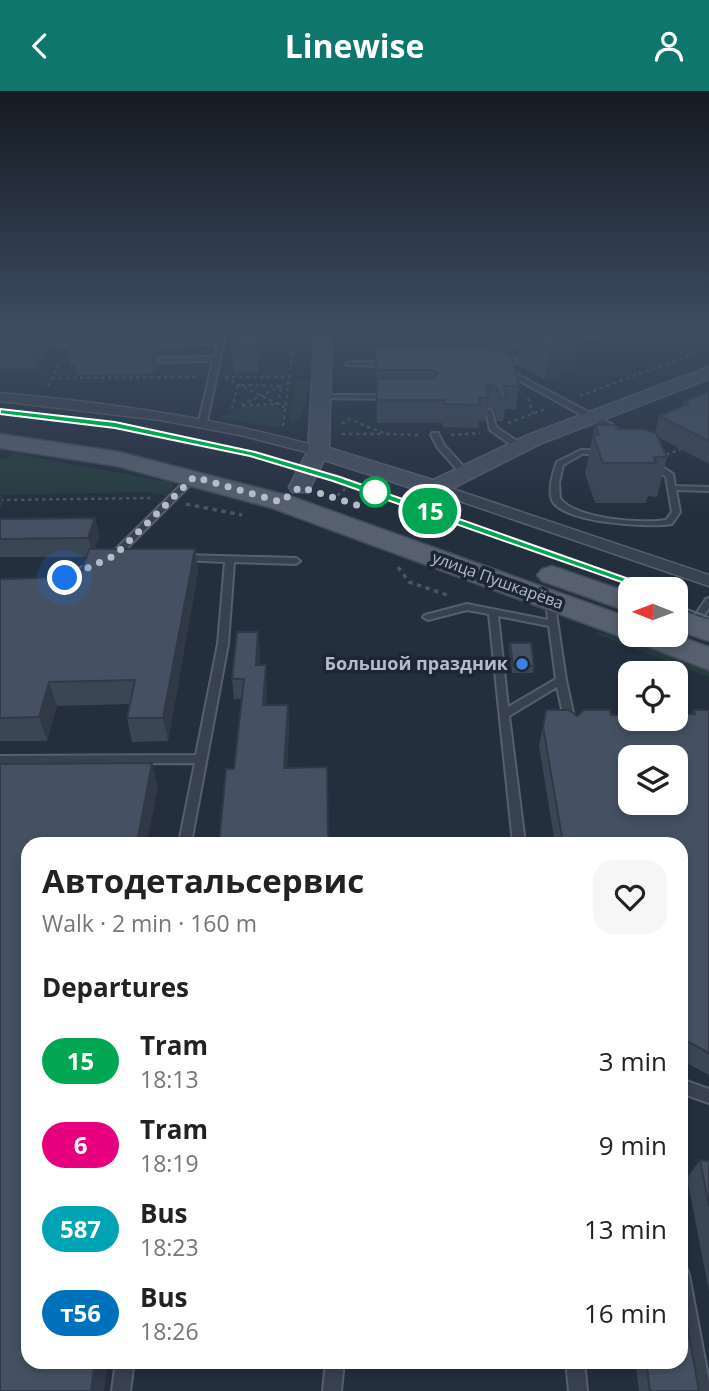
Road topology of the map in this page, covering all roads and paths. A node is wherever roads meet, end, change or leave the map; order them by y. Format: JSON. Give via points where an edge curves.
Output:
{"nodes":[{"id":1,"x":209,"y":393,"type":"edge"},
{"id":2,"x":236,"y":393,"type":"edge"},
{"id":3,"x":256,"y":393,"type":"edge"},
{"id":4,"x":266,"y":393,"type":"edge"},
{"id":5,"x":280,"y":393,"type":"edge"},
{"id":6,"x":290,"y":393,"type":"edge"},
{"id":7,"x":320,"y":393,"type":"edge"},
{"id":8,"x":547,"y":393,"type":"edge"},
{"id":9,"x":589,"y":393,"type":"edge"},
{"id":10,"x":659,"y":393,"type":"edge"},
{"id":11,"x":261,"y":395,"type":"junction"},
{"id":12,"x":0,"y":397,"type":"edge"},
{"id":13,"x":320,"y":397,"type":"junction"},
{"id":14,"x":406,"y":397,"type":"edge"},
{"id":15,"x":564,"y":402,"type":"junction"},
{"id":16,"x":279,"y":404,"type":"junction"},
{"id":17,"x":239,"y":406,"type":"junction"},
{"id":18,"x":232,"y":409,"type":"junction"},
{"id":19,"x":288,"y":409,"type":"junction"},
{"id":20,"x":489,"y":411,"type":"edge"},
{"id":21,"x":222,"y":414,"type":"dead end"},
{"id":22,"x":509,"y":415,"type":"dead end"},
{"id":23,"x":594,"y":418,"type":"junction"},
{"id":24,"x":515,"y":420,"type":"junction"},
{"id":25,"x":203,"y":421,"type":"junction"},
{"id":26,"x":285,"y":423,"type":"dead end"},
{"id":27,"x":342,"y":424,"type":"dead end"},
{"id":28,"x":0,"y":426,"type":"edge"},
{"id":29,"x":493,"y":428,"type":"junction"},
{"id":30,"x":457,"y":429,"type":"edge"},
{"id":31,"x":342,"y":434,"type":"dead end"},
{"id":32,"x":386,"y":435,"type":"junction"},
{"id":33,"x":435,"y":435,"type":"junction"},
{"id":34,"x":458,"y":435,"type":"junction"},
{"id":35,"x":0,"y":441,"type":"edge"},
{"id":36,"x":626,"y":442,"type":"edge"},
{"id":37,"x":520,"y":447,"type":"junction"},
{"id":38,"x":318,"y":451,"type":"junction"},
{"id":39,"x":607,"y":453,"type":"edge"},
{"id":40,"x":643,"y":457,"type":"edge"},
{"id":41,"x":463,"y":471,"type":"junction"},
{"id":42,"x":194,"y":477,"type":"junction"},
{"id":43,"x":435,"y":488,"type":"junction"},
{"id":44,"x":672,"y":488,"type":"junction"},
{"id":45,"x":709,"y":489,"type":"edge"},
{"id":46,"x":291,"y":494,"type":"junction"},
{"id":47,"x":114,"y":556,"type":"junction"},
{"id":48,"x":127,"y":556,"type":"edge"},
{"id":49,"x":178,"y":558,"type":"edge"},
{"id":50,"x":230,"y":559,"type":"junction"},
{"id":51,"x":296,"y":561,"type":"dead end"},
{"id":52,"x":37,"y":579,"type":"edge"},
{"id":53,"x":709,"y":581,"type":"edge"},
{"id":54,"x":618,"y":599,"type":"edge"},
{"id":55,"x":493,"y":611,"type":"junction"},
{"id":56,"x":551,"y":611,"type":"junction"},
{"id":57,"x":428,"y":617,"type":"dead end"},
{"id":58,"x":618,"y":626,"type":"edge"},
{"id":59,"x":678,"y":647,"type":"edge"},
{"id":60,"x":709,"y":659,"type":"edge"},
{"id":61,"x":561,"y":681,"type":"junction"},
{"id":62,"x":504,"y":713,"type":"junction"},
{"id":63,"x":572,"y":729,"type":"edge"},
{"id":64,"x":200,"y":759,"type":"junction"},
{"id":65,"x":0,"y":760,"type":"edge"},
{"id":66,"x":186,"y":837,"type":"edge"},
{"id":67,"x":518,"y":837,"type":"edge"},
{"id":68,"x":688,"y":1088,"type":"edge"},
{"id":69,"x":709,"y":1096,"type":"edge"},
{"id":70,"x":688,"y":1314,"type":"edge"},
{"id":71,"x":124,"y":1369,"type":"edge"},
{"id":72,"x":334,"y":1369,"type":"edge"},
{"id":73,"x":576,"y":1369,"type":"edge"},
{"id":74,"x":121,"y":1391,"type":"edge"},
{"id":75,"x":332,"y":1391,"type":"edge"},
{"id":76,"x":578,"y":1391,"type":"edge"},
{"id":77,"x":702,"y":1391,"type":"edge"}],
"edges":[{"from":1,"to":25,"type":"lane"},
{"from":2,"to":18,"type":"path"},
{"from":3,"to":11,"type":"path"},
{"from":4,"to":11,"type":"path"},
{"from":5,"to":16,"type":"path"},
{"from":6,"to":19,"type":"path"},
{"from":7,"to":13,"type":"street"},
{"from":8,"to":15,"type":"lane"},
{"from":9,"to":15,"type":"path"},
{"from":10,"to":23,"type":"street"},
{"from":11,"to":16,"type":"path"},
{"from":11,"to":17,"type":"path"},
{"from":12,"to":25,"type":"street"},
{"from":13,"to":14,"type":"lane"},
{"from":13,"to":38,"type":"street"},
{"from":15,"to":23,"type":"lane"},
{"from":15,"to":24,"type":"path"},
{"from":16,"to":17,"type":"path"},
{"from":16,"to":19,"type":"path"},
{"from":17,"to":18,"type":"path"},
{"from":18,"to":21,"type":"path"},
{"from":19,"to":26,"type":"path"},
{"from":20,"to":29,"type":"lane"},
{"from":22,"to":24,"type":"path"},
{"from":23,"to":36,"type":"lane"},
{"from":23,"to":37,"type":"street"},
{"from":24,"to":29,"type":"path"},
{"from":25,"to":38,"type":"street"},
{"from":27,"to":32,"type":"path","via":[[349,419]]},
{"from":28,"to":46,"type":"main road","name":"улица Пушкарёва","via":[[179,452]]},
{"from":29,"to":34,"type":"path"},
{"from":29,"to":37,"type":"lane"},
{"from":30,"to":34,"type":"path"},
{"from":31,"to":32,"type":"path"},
{"from":32,"to":33,"type":"path"},
{"from":33,"to":34,"type":"path"},
{"from":33,"to":41,"type":"lane"},
{"from":35,"to":42,"type":"main road","name":"улица Пушкарёва","via":[[119,459]]},
{"from":37,"to":41,"type":"street"},
{"from":38,"to":43,"type":"street"},
{"from":38,"to":46,"type":"street"},
{"from":39,"to":44,"type":"lane","via":[[581,452],[560,464],[558,505],[579,515],[665,523],[675,516]]},
{"from":40,"to":44,"type":"lane","via":[[667,472]]},
{"from":41,"to":43,"type":"street"},
{"from":42,"to":46,"type":"main road","name":"улица Пушкарёва"},
{"from":42,"to":47,"type":"lane"},
{"from":43,"to":53,"type":"street"},
{"from":44,"to":45,"type":"lane"},
{"from":46,"to":54,"type":"main road","name":"улица Пушкарёва"},
{"from":46,"to":56,"type":"main road","name":"улица Пушкарёва"},
{"from":47,"to":48,"type":"lane"},
{"from":47,"to":52,"type":"lane","via":[[65,578]]},
{"from":49,"to":50,"type":"lane"},
{"from":50,"to":51,"type":"lane"},
{"from":50,"to":64,"type":"lane","via":[[223,644]]},
{"from":55,"to":56,"type":"lane"},
{"from":55,"to":57,"type":"lane","via":[[467,607]]},
{"from":55,"to":62,"type":"lane"},
{"from":56,"to":58,"type":"main road","name":"улица Пушкарёва"},
{"from":56,"to":61,"type":"lane"},
{"from":59,"to":60,"type":"main road"},
{"from":61,"to":62,"type":"lane"},
{"from":61,"to":63,"type":"lane"},
{"from":62,"to":67,"type":"lane"},
{"from":64,"to":65,"type":"lane"},
{"from":64,"to":66,"type":"lane"},
{"from":68,"to":69,"type":"lane"},
{"from":70,"to":77,"type":"lane"},
{"from":71,"to":74,"type":"lane"},
{"from":72,"to":75,"type":"lane"},
{"from":73,"to":76,"type":"lane"}]}
